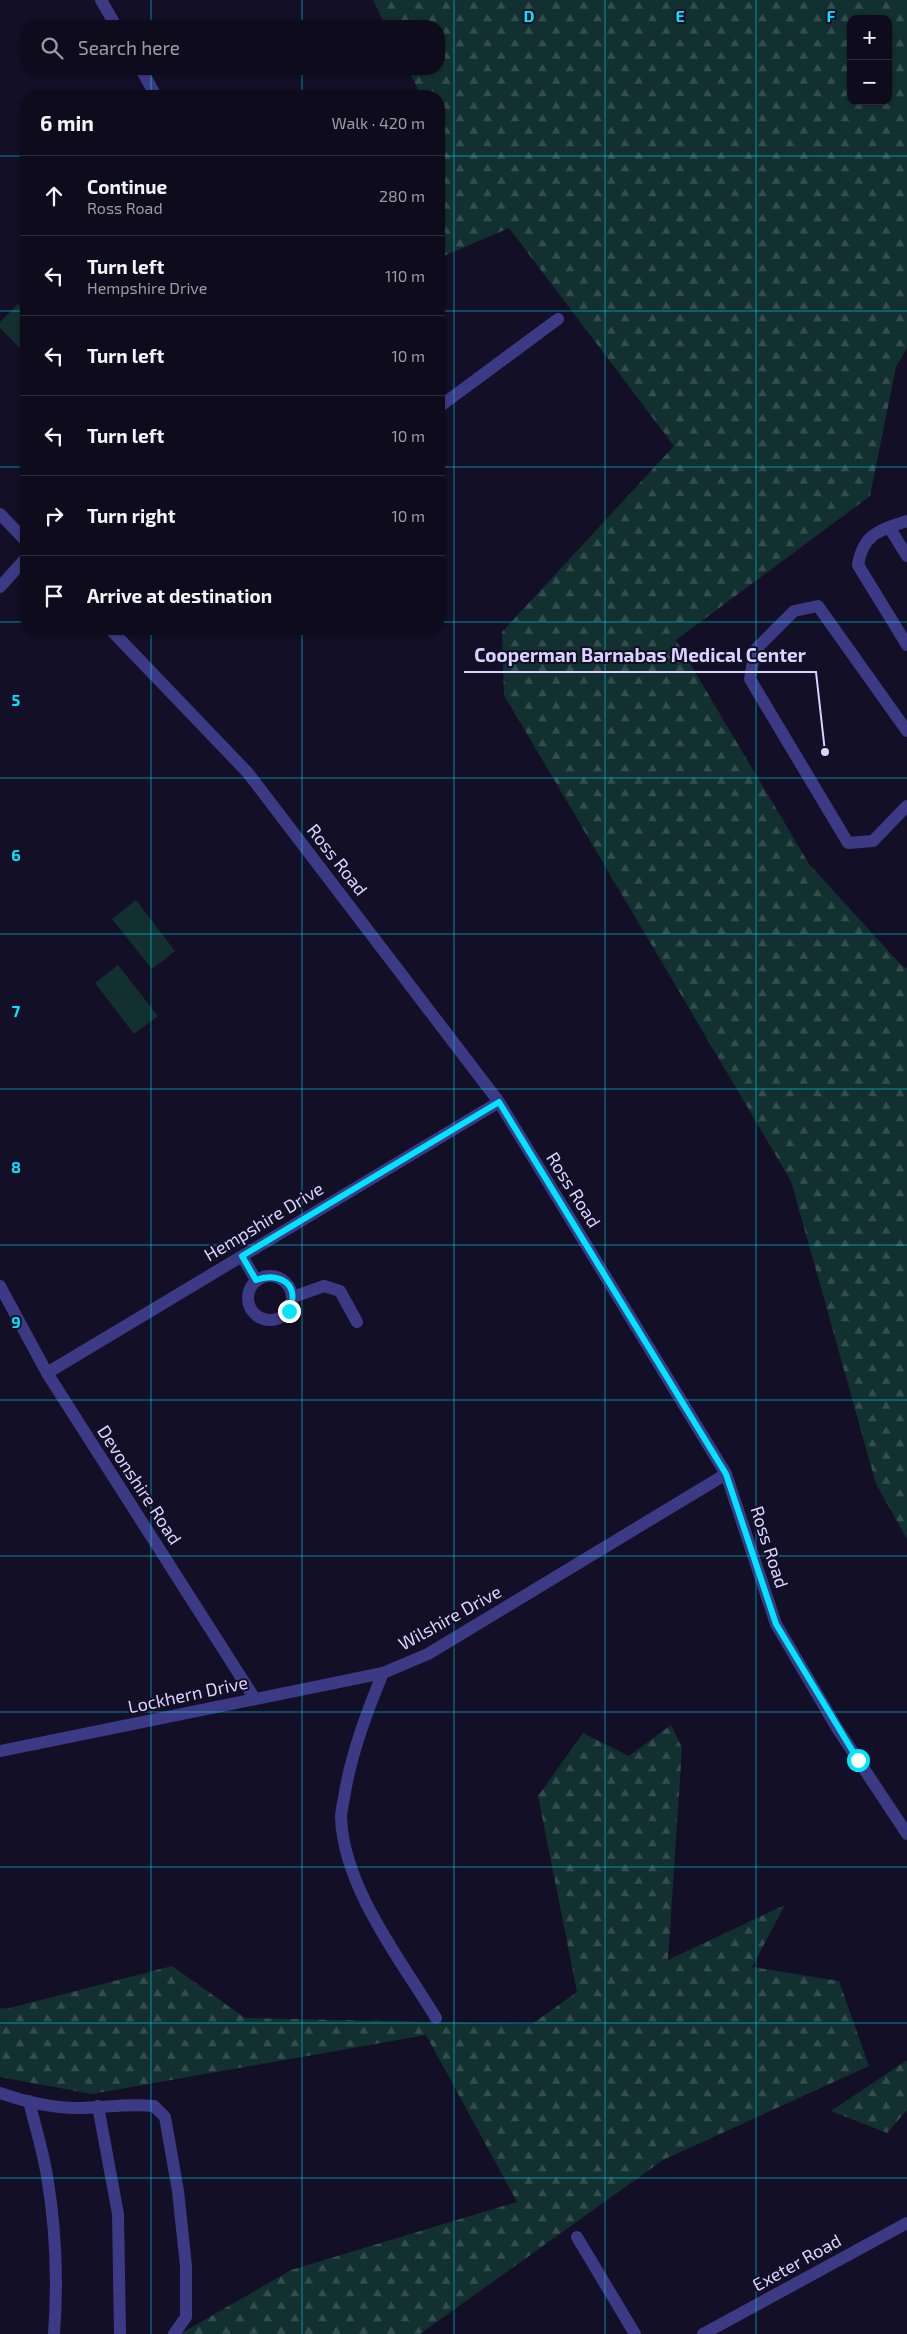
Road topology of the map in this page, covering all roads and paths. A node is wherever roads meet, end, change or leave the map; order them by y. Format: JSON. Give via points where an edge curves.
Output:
{"nodes":[{"id":1,"x":102,"y":0,"type":"edge"},
{"id":2,"x":113,"y":20,"type":"edge"},
{"id":3,"x":144,"y":75,"type":"edge"},
{"id":4,"x":153,"y":90,"type":"edge"},
{"id":5,"x":558,"y":319,"type":"dead end"},
{"id":6,"x":445,"y":402,"type":"edge"},
{"id":7,"x":0,"y":514,"type":"edge"},
{"id":8,"x":907,"y":521,"type":"edge"},
{"id":9,"x":889,"y":526,"type":"junction"},
{"id":10,"x":20,"y":535,"type":"edge"},
{"id":11,"x":907,"y":556,"type":"edge"},
{"id":12,"x":20,"y":565,"type":"edge"},
{"id":13,"x":0,"y":587,"type":"edge"},
{"id":14,"x":116,"y":635,"type":"edge"},
{"id":15,"x":907,"y":645,"type":"edge"},
{"id":16,"x":907,"y":731,"type":"edge"},
{"id":17,"x":907,"y":806,"type":"edge"},
{"id":18,"x":499,"y":1102,"type":"junction"},
{"id":19,"x":242,"y":1256,"type":"junction"},
{"id":20,"x":256,"y":1280,"type":"junction"},
{"id":21,"x":0,"y":1286,"type":"edge"},
{"id":22,"x":293,"y":1297,"type":"junction"},
{"id":23,"x":357,"y":1322,"type":"dead end"},
{"id":24,"x":46,"y":1373,"type":"junction"},
{"id":25,"x":726,"y":1474,"type":"junction"},
{"id":26,"x":383,"y":1673,"type":"junction"},
{"id":27,"x":255,"y":1699,"type":"junction"},
{"id":28,"x":0,"y":1751,"type":"edge"},
{"id":29,"x":907,"y":1834,"type":"edge"},
{"id":30,"x":436,"y":2018,"type":"dead end"},
{"id":31,"x":0,"y":2093,"type":"edge"},
{"id":32,"x":29,"y":2101,"type":"junction"},
{"id":33,"x":98,"y":2106,"type":"junction"},
{"id":34,"x":907,"y":2223,"type":"edge"},
{"id":35,"x":577,"y":2237,"type":"dead end"},
{"id":36,"x":54,"y":2334,"type":"edge"},
{"id":37,"x":120,"y":2334,"type":"edge"},
{"id":38,"x":174,"y":2334,"type":"edge"},
{"id":39,"x":635,"y":2334,"type":"edge"},
{"id":40,"x":703,"y":2334,"type":"edge"}],
"edges":[{"from":1,"to":2,"type":"street"},
{"from":3,"to":4,"type":"street"},
{"from":5,"to":6,"type":"street"},
{"from":7,"to":10,"type":"street"},
{"from":8,"to":9,"type":"street"},
{"from":9,"to":11,"type":"street"},
{"from":9,"to":15,"type":"street","via":[[861,547],[858,565]]},
{"from":12,"to":13,"type":"street"},
{"from":14,"to":18,"type":"street","name":"Ross Road","via":[[248,773]]},
{"from":16,"to":17,"type":"street","via":[[818,606],[794,611],[754,650],[750,679],[848,843],[873,840]]},
{"from":18,"to":19,"type":"street","name":"Hempshire Drive"},
{"from":18,"to":25,"type":"street","name":"Ross Road"},
{"from":19,"to":20,"type":"street"},
{"from":19,"to":24,"type":"street","name":"Hempshire Drive"},
{"from":20,"to":22,"type":"street","via":[[278,1277],[289,1285]]},
{"from":20,"to":22,"type":"street","via":[[248,1299],[252,1312],[258,1317],[271,1321],[285,1316]]},
{"from":21,"to":24,"type":"street","name":"Devonshire Road"},
{"from":22,"to":23,"type":"street","via":[[324,1286],[340,1291]]},
{"from":24,"to":27,"type":"street","name":"Devonshire Road"},
{"from":25,"to":26,"type":"street","name":"Wilshire Drive","via":[[428,1654]]},
{"from":25,"to":29,"type":"street","name":"Ross Road","via":[[776,1624],[837,1728]]},
{"from":26,"to":27,"type":"street","name":"Lockhern Drive"},
{"from":26,"to":30,"type":"street","via":[[369,1705],[350,1767],[341,1817],[349,1867],[369,1909]]},
{"from":27,"to":28,"type":"street","name":"Lockhern Drive"},
{"from":31,"to":32,"type":"street"},
{"from":32,"to":33,"type":"street","via":[[74,2108]]},
{"from":32,"to":36,"type":"street","via":[[47,2176],[54,2235],[57,2292]]},
{"from":33,"to":37,"type":"street","via":[[118,2214]]},
{"from":33,"to":38,"type":"street","via":[[154,2106],[165,2117],[178,2191],[186,2266],[186,2316]]},
{"from":34,"to":40,"type":"street","name":"Exeter Road"},
{"from":35,"to":39,"type":"street"}]}
